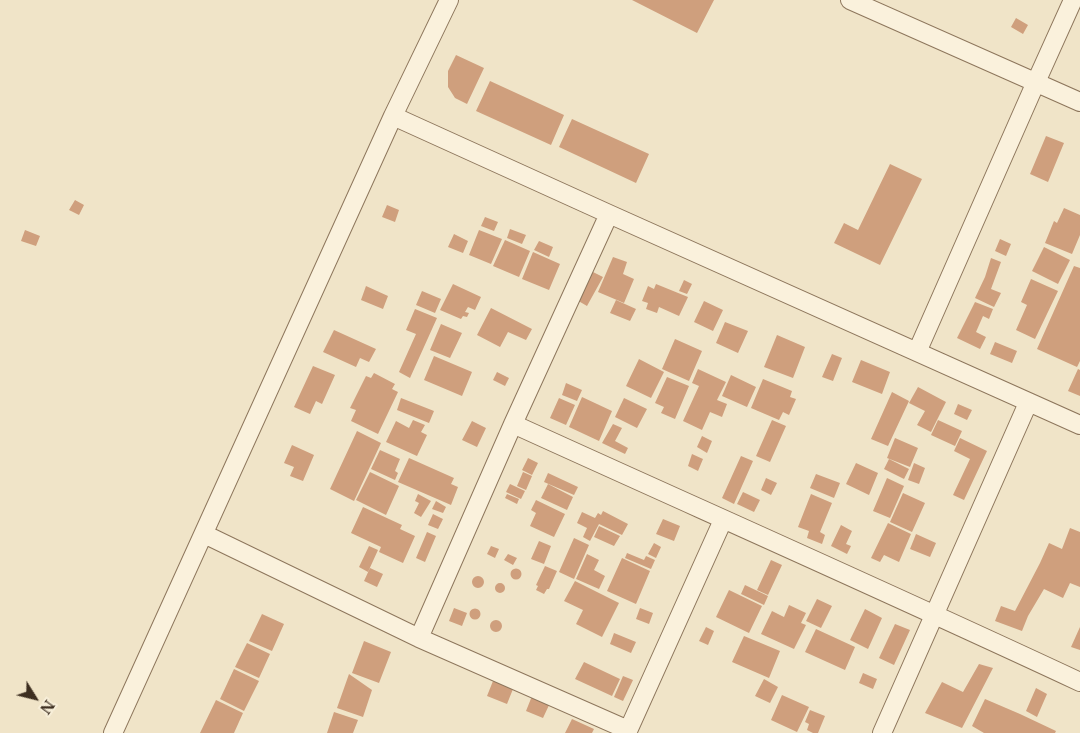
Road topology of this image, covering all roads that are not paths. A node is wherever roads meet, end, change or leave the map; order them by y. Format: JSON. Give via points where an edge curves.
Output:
{"nodes":[{"id":1,"x":449,"y":0,"type":"edge"},
{"id":2,"x":1073,"y":0,"type":"edge"},
{"id":3,"x":857,"y":1,"type":"edge"},
{"id":4,"x":1036,"y":82,"type":"junction"},
{"id":5,"x":1080,"y":102,"type":"edge"},
{"id":6,"x":393,"y":116,"type":"junction"},
{"id":7,"x":609,"y":214,"type":"junction"},
{"id":8,"x":917,"y":352,"type":"junction"},
{"id":9,"x":1028,"y":403,"type":"junction"},
{"id":10,"x":512,"y":424,"type":"junction"},
{"id":11,"x":1080,"y":425,"type":"edge"},
{"id":12,"x":723,"y":520,"type":"junction"},
{"id":13,"x":204,"y":534,"type":"junction"},
{"id":14,"x":935,"y":614,"type":"junction"},
{"id":15,"x":419,"y":638,"type":"junction"},
{"id":16,"x":1080,"y":682,"type":"edge"},
{"id":17,"x":627,"y":731,"type":"edge"},
{"id":18,"x":113,"y":733,"type":"edge"},
{"id":19,"x":882,"y":733,"type":"edge"}],
"edges":[{"from":1,"to":6,"type":"street"},
{"from":2,"to":4,"type":"street"},
{"from":3,"to":4,"type":"street"},
{"from":4,"to":5,"type":"street"},
{"from":4,"to":8,"type":"street"},
{"from":6,"to":7,"type":"street"},
{"from":6,"to":13,"type":"street"},
{"from":7,"to":8,"type":"street"},
{"from":7,"to":10,"type":"street"},
{"from":8,"to":9,"type":"street"},
{"from":9,"to":11,"type":"street"},
{"from":9,"to":14,"type":"street"},
{"from":10,"to":12,"type":"street"},
{"from":10,"to":15,"type":"street"},
{"from":12,"to":14,"type":"street"},
{"from":12,"to":17,"type":"street"},
{"from":13,"to":15,"type":"street"},
{"from":13,"to":18,"type":"street"},
{"from":14,"to":16,"type":"street"},
{"from":14,"to":19,"type":"street"},
{"from":15,"to":17,"type":"street"}]}
